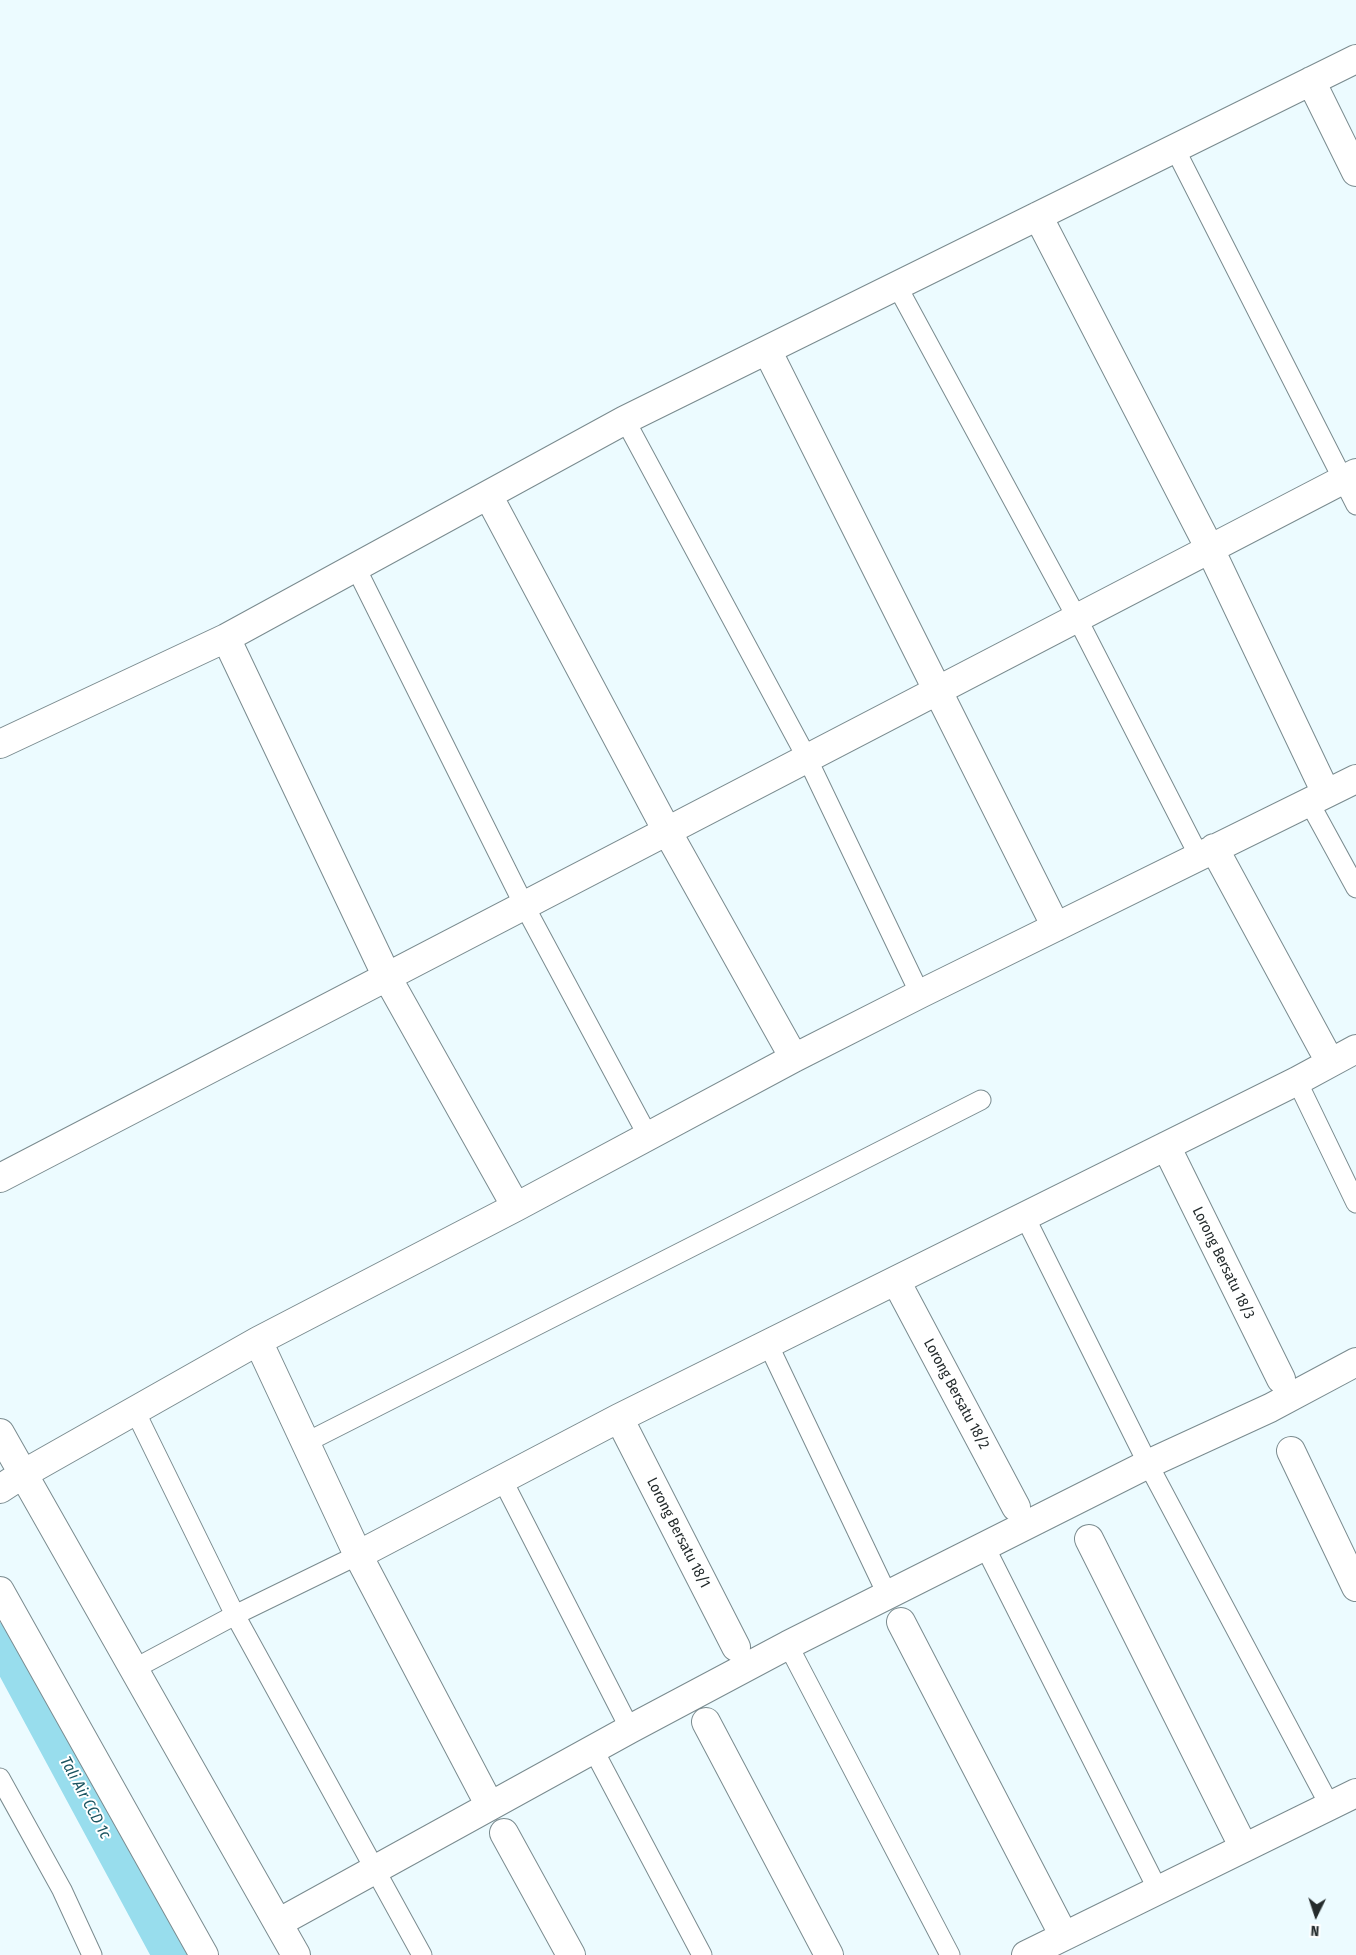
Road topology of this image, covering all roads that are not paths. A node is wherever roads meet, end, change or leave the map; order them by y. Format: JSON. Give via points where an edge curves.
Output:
{"nodes":[{"id":1,"x":1356,"y":59,"type":"edge"},
{"id":2,"x":1311,"y":81,"type":"junction"},
{"id":3,"x":1175,"y":149,"type":"junction"},
{"id":4,"x":1356,"y":172,"type":"edge"},
{"id":5,"x":1038,"y":216,"type":"junction"},
{"id":6,"x":897,"y":286,"type":"junction"},
{"id":7,"x":767,"y":350,"type":"junction"},
{"id":8,"x":625,"y":420,"type":"junction"},
{"id":9,"x":1350,"y":476,"type":"edge"},
{"id":10,"x":488,"y":495,"type":"junction"},
{"id":11,"x":1356,"y":505,"type":"edge"},
{"id":12,"x":1210,"y":549,"type":"junction"},
{"id":13,"x":355,"y":566,"type":"junction"},
{"id":14,"x":1077,"y":618,"type":"junction"},
{"id":15,"x":226,"y":638,"type":"junction"},
{"id":16,"x":937,"y":691,"type":"junction"},
{"id":17,"x":0,"y":744,"type":"edge"},
{"id":18,"x":807,"y":758,"type":"junction"},
{"id":19,"x":1356,"y":779,"type":"edge"},
{"id":20,"x":1318,"y":798,"type":"junction"},
{"id":21,"x":667,"y":831,"type":"junction"},
{"id":22,"x":1206,"y":852,"type":"junction"},
{"id":23,"x":1356,"y":888,"type":"edge"},
{"id":24,"x":524,"y":905,"type":"junction"},
{"id":25,"x":1056,"y":927,"type":"junction"},
{"id":26,"x":387,"y":977,"type":"junction"},
{"id":27,"x":920,"y":994,"type":"junction"},
{"id":28,"x":1356,"y":1049,"type":"edge"},
{"id":29,"x":794,"y":1058,"type":"junction"},
{"id":30,"x":1330,"y":1062,"type":"junction"},
{"id":31,"x":1297,"y":1081,"type":"junction"},
{"id":32,"x":981,"y":1100,"type":"dead end"},
{"id":33,"x":648,"y":1136,"type":"junction"},
{"id":34,"x":1166,"y":1146,"type":"junction"},
{"id":35,"x":0,"y":1178,"type":"edge"},
{"id":36,"x":1356,"y":1202,"type":"edge"},
{"id":37,"x":516,"y":1207,"type":"junction"},
{"id":38,"x":1026,"y":1217,"type":"junction"},
{"id":39,"x":896,"y":1281,"type":"junction"},
{"id":40,"x":258,"y":1341,"type":"junction"},
{"id":41,"x":768,"y":1344,"type":"junction"},
{"id":42,"x":1356,"y":1362,"type":"edge"},
{"id":43,"x":1281,"y":1379,"type":"dead end"},
{"id":44,"x":135,"y":1411,"type":"junction"},
{"id":45,"x":619,"y":1418,"type":"junction"},
{"id":46,"x":0,"y":1433,"type":"edge"},
{"id":47,"x":306,"y":1442,"type":"junction"},
{"id":48,"x":1291,"y":1451,"type":"dead end"},
{"id":49,"x":1148,"y":1464,"type":"junction"},
{"id":50,"x":23,"y":1474,"type":"junction"},
{"id":51,"x":502,"y":1479,"type":"junction"},
{"id":52,"x":0,"y":1489,"type":"edge"},
{"id":53,"x":1016,"y":1507,"type":"dead end"},
{"id":54,"x":1089,"y":1538,"type":"dead end"},
{"id":55,"x":984,"y":1545,"type":"junction"},
{"id":56,"x":358,"y":1555,"type":"junction"},
{"id":57,"x":1356,"y":1587,"type":"edge"},
{"id":58,"x":0,"y":1591,"type":"edge"},
{"id":59,"x":887,"y":1594,"type":"junction"},
{"id":60,"x":235,"y":1615,"type":"junction"},
{"id":61,"x":901,"y":1622,"type":"dead end"},
{"id":62,"x":788,"y":1646,"type":"junction"},
{"id":63,"x":736,"y":1647,"type":"dead end"},
{"id":64,"x":132,"y":1670,"type":"junction"},
{"id":65,"x":706,"y":1722,"type":"dead end"},
{"id":66,"x":630,"y":1729,"type":"junction"},
{"id":67,"x":593,"y":1749,"type":"junction"},
{"id":68,"x":0,"y":1778,"type":"edge"},
{"id":69,"x":1356,"y":1793,"type":"edge"},
{"id":70,"x":490,"y":1806,"type":"junction"},
{"id":71,"x":1330,"y":1806,"type":"junction"},
{"id":72,"x":504,"y":1833,"type":"dead end"},
{"id":73,"x":1244,"y":1848,"type":"junction"},
{"id":74,"x":375,"y":1869,"type":"junction"},
{"id":75,"x":1158,"y":1890,"type":"junction"},
{"id":76,"x":278,"y":1923,"type":"junction"},
{"id":77,"x":1064,"y":1936,"type":"junction"},
{"id":78,"x":92,"y":1955,"type":"edge"},
{"id":79,"x":204,"y":1955,"type":"edge"},
{"id":80,"x":296,"y":1955,"type":"edge"},
{"id":81,"x":422,"y":1955,"type":"edge"},
{"id":82,"x":572,"y":1955,"type":"edge"},
{"id":83,"x":702,"y":1955,"type":"edge"},
{"id":84,"x":829,"y":1955,"type":"edge"},
{"id":85,"x":950,"y":1955,"type":"edge"},
{"id":86,"x":1026,"y":1955,"type":"edge"}],
"edges":[{"from":1,"to":2,"type":"street"},
{"from":2,"to":3,"type":"street"},
{"from":2,"to":4,"type":"street"},
{"from":3,"to":5,"type":"street"},
{"from":3,"to":9,"type":"lane"},
{"from":5,"to":6,"type":"street"},
{"from":5,"to":12,"type":"street"},
{"from":6,"to":7,"type":"street"},
{"from":6,"to":14,"type":"lane"},
{"from":7,"to":8,"type":"street"},
{"from":7,"to":16,"type":"street"},
{"from":8,"to":10,"type":"street"},
{"from":8,"to":18,"type":"lane"},
{"from":9,"to":11,"type":"lane"},
{"from":9,"to":12,"type":"street"},
{"from":10,"to":13,"type":"street"},
{"from":10,"to":21,"type":"street"},
{"from":12,"to":14,"type":"street"},
{"from":12,"to":20,"type":"street"},
{"from":13,"to":15,"type":"street"},
{"from":13,"to":24,"type":"lane"},
{"from":14,"to":16,"type":"street"},
{"from":14,"to":22,"type":"lane"},
{"from":15,"to":17,"type":"street"},
{"from":15,"to":26,"type":"street"},
{"from":16,"to":18,"type":"street"},
{"from":16,"to":25,"type":"street"},
{"from":18,"to":21,"type":"street"},
{"from":18,"to":27,"type":"lane"},
{"from":19,"to":20,"type":"street"},
{"from":20,"to":22,"type":"street"},
{"from":20,"to":23,"type":"lane"},
{"from":21,"to":24,"type":"street"},
{"from":21,"to":29,"type":"street"},
{"from":22,"to":25,"type":"street"},
{"from":22,"to":30,"type":"street"},
{"from":24,"to":26,"type":"street"},
{"from":24,"to":33,"type":"lane"},
{"from":25,"to":27,"type":"street"},
{"from":26,"to":35,"type":"street"},
{"from":26,"to":37,"type":"street"},
{"from":27,"to":29,"type":"street"},
{"from":28,"to":30,"type":"street"},
{"from":29,"to":33,"type":"street"},
{"from":30,"to":31,"type":"street"},
{"from":31,"to":34,"type":"street"},
{"from":31,"to":36,"type":"lane"},
{"from":32,"to":47,"type":"lane"},
{"from":33,"to":37,"type":"street"},
{"from":34,"to":38,"type":"street"},
{"from":34,"to":43,"type":"street","name":"Lorong Bersatu 18/3"},
{"from":37,"to":40,"type":"street"},
{"from":38,"to":39,"type":"street"},
{"from":38,"to":49,"type":"lane"},
{"from":39,"to":41,"type":"street"},
{"from":39,"to":53,"type":"street","name":"Lorong Bersatu 18/2"},
{"from":40,"to":44,"type":"street"},
{"from":40,"to":47,"type":"street"},
{"from":41,"to":45,"type":"street"},
{"from":41,"to":59,"type":"lane"},
{"from":42,"to":49,"type":"street","via":[[1270,1408]]},
{"from":44,"to":50,"type":"street"},
{"from":44,"to":60,"type":"lane"},
{"from":45,"to":51,"type":"street"},
{"from":45,"to":63,"type":"street","name":"Lorong Bersatu 18/1"},
{"from":46,"to":50,"type":"street"},
{"from":47,"to":56,"type":"street"},
{"from":48,"to":57,"type":"street"},
{"from":49,"to":55,"type":"street"},
{"from":49,"to":71,"type":"lane"},
{"from":50,"to":52,"type":"street"},
{"from":50,"to":64,"type":"street"},
{"from":51,"to":56,"type":"street"},
{"from":51,"to":66,"type":"lane"},
{"from":54,"to":73,"type":"street"},
{"from":55,"to":59,"type":"street"},
{"from":55,"to":75,"type":"lane"},
{"from":56,"to":60,"type":"lane"},
{"from":56,"to":70,"type":"street"},
{"from":58,"to":79,"type":"street"},
{"from":59,"to":62,"type":"street"},
{"from":60,"to":64,"type":"lane"},
{"from":60,"to":74,"type":"lane"},
{"from":61,"to":77,"type":"street"},
{"from":62,"to":66,"type":"street"},
{"from":62,"to":85,"type":"lane"},
{"from":64,"to":76,"type":"street"},
{"from":65,"to":84,"type":"street"},
{"from":66,"to":67,"type":"street"},
{"from":67,"to":70,"type":"street"},
{"from":67,"to":83,"type":"lane"},
{"from":68,"to":78,"type":"lane","via":[[62,1890]]},
{"from":69,"to":71,"type":"street"},
{"from":70,"to":74,"type":"street"},
{"from":71,"to":73,"type":"street"},
{"from":72,"to":82,"type":"street"},
{"from":73,"to":75,"type":"street"},
{"from":74,"to":76,"type":"street"},
{"from":74,"to":81,"type":"lane"},
{"from":75,"to":77,"type":"street"},
{"from":76,"to":80,"type":"street"},
{"from":77,"to":86,"type":"street"}]}
